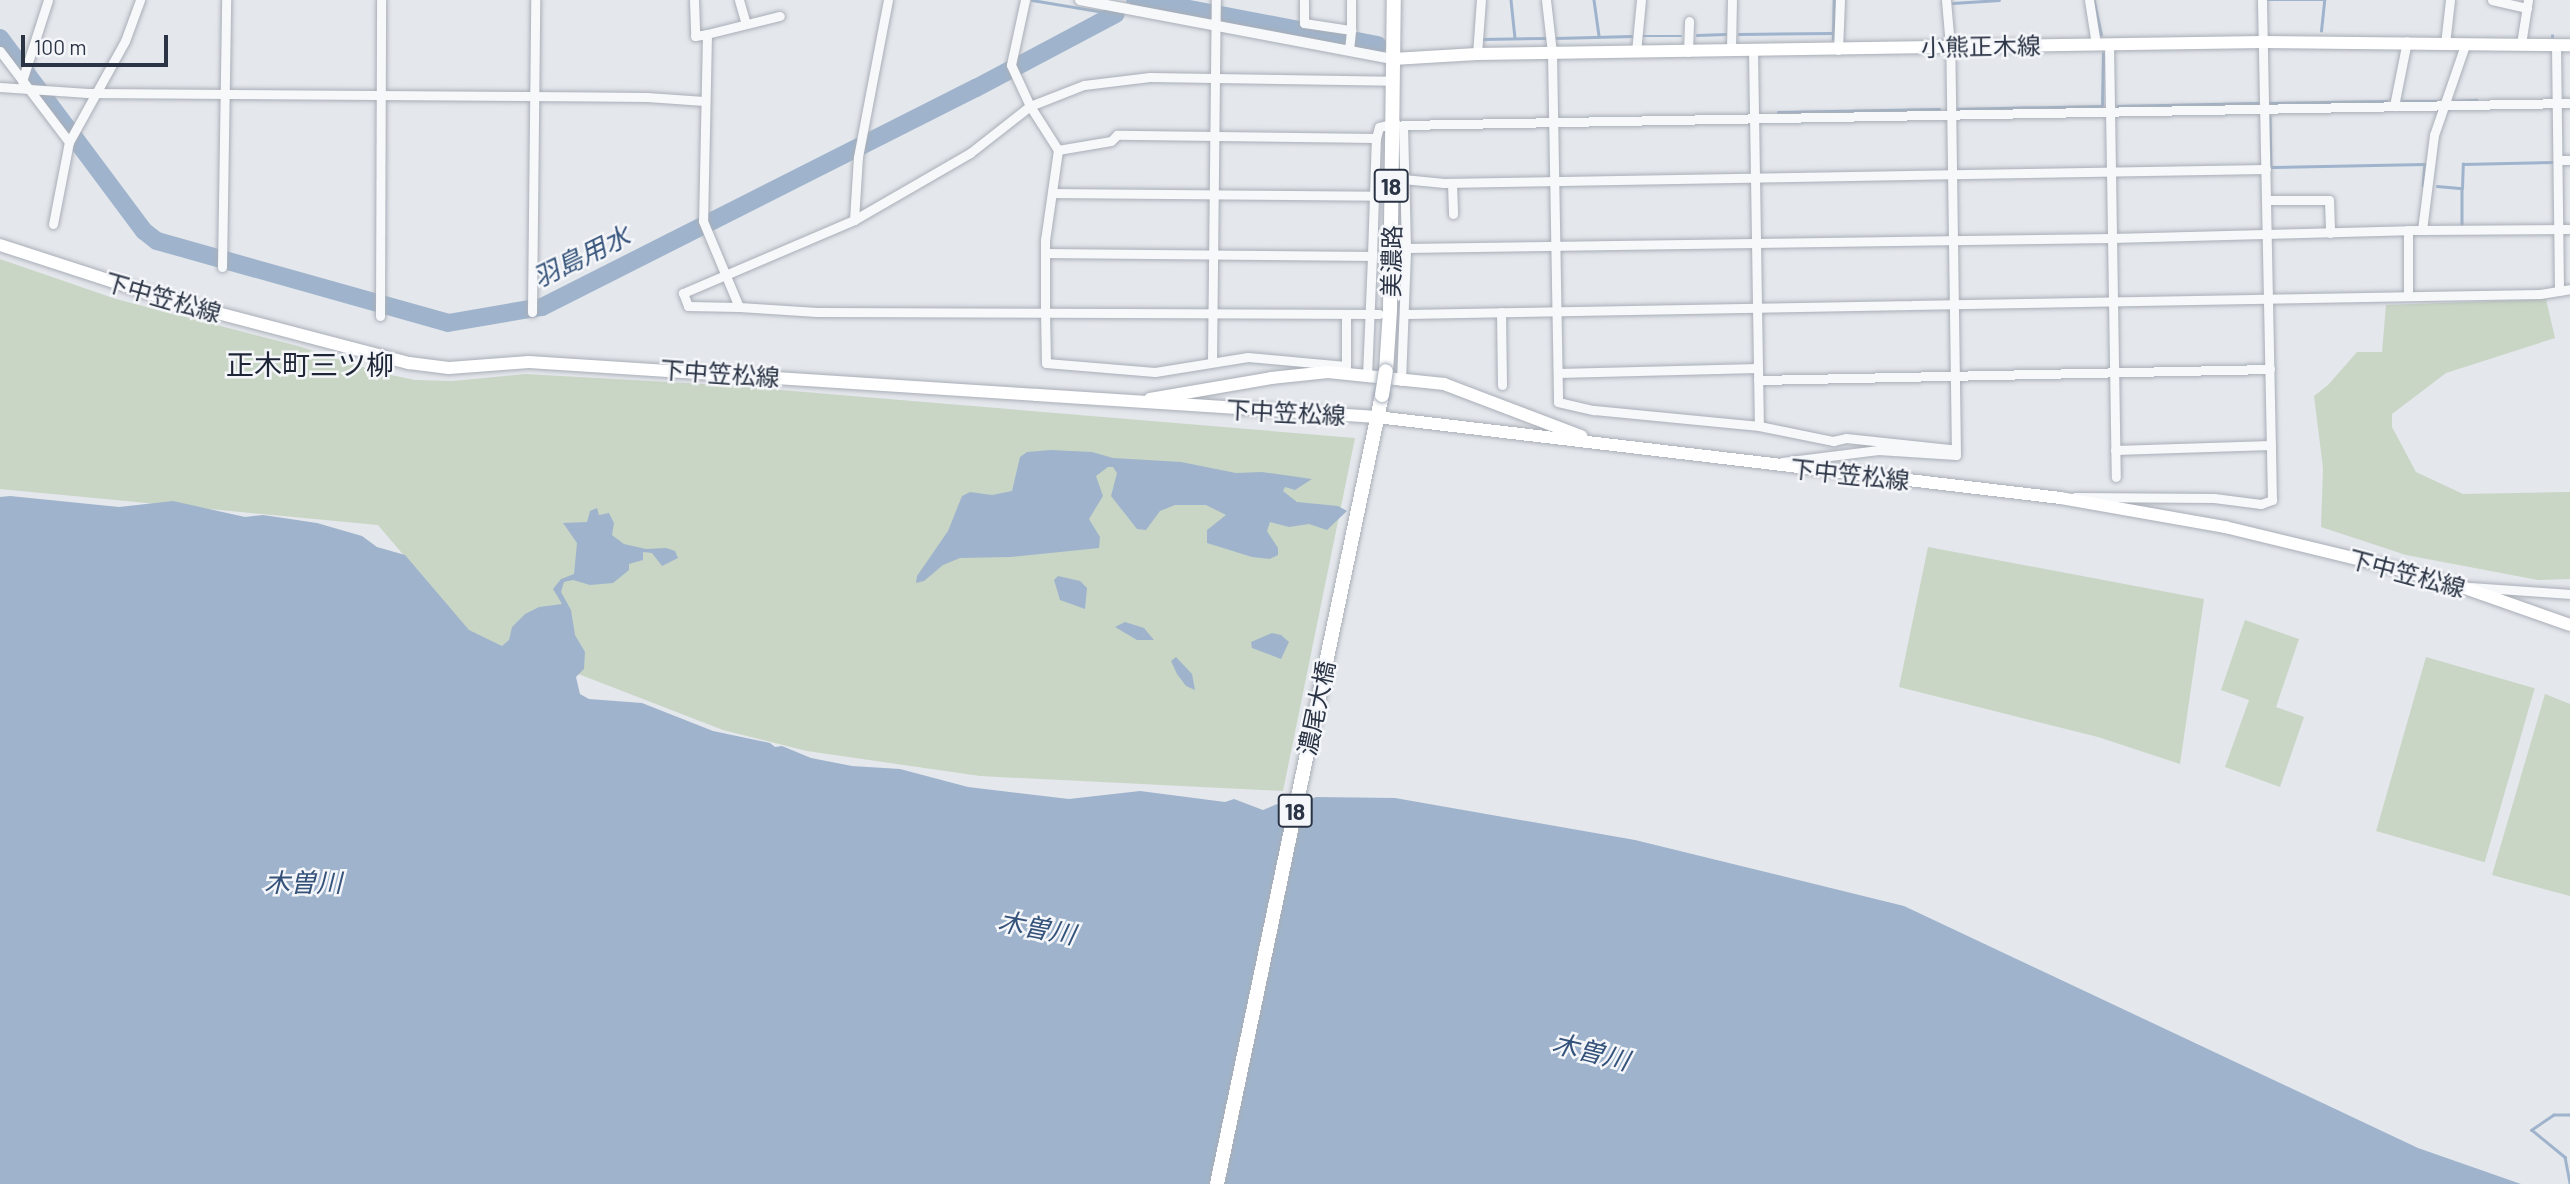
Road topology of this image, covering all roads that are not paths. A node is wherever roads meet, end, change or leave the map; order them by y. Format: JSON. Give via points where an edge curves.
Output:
{"nodes":[{"id":1,"x":48,"y":0,"type":"edge"},
{"id":2,"x":140,"y":0,"type":"edge"},
{"id":3,"x":226,"y":0,"type":"edge"},
{"id":4,"x":381,"y":0,"type":"edge"},
{"id":5,"x":535,"y":0,"type":"edge"},
{"id":6,"x":694,"y":0,"type":"edge"},
{"id":7,"x":740,"y":0,"type":"edge"},
{"id":8,"x":888,"y":0,"type":"edge"},
{"id":9,"x":1025,"y":0,"type":"edge"},
{"id":10,"x":1080,"y":0,"type":"edge"},
{"id":11,"x":1304,"y":0,"type":"edge"},
{"id":12,"x":1351,"y":0,"type":"edge"},
{"id":13,"x":1394,"y":0,"type":"edge"},
{"id":14,"x":1482,"y":0,"type":"edge"},
{"id":15,"x":1546,"y":0,"type":"edge"},
{"id":16,"x":1640,"y":0,"type":"edge"},
{"id":17,"x":1732,"y":0,"type":"edge"},
{"id":18,"x":1840,"y":0,"type":"edge"},
{"id":19,"x":1946,"y":0,"type":"edge"},
{"id":20,"x":2089,"y":0,"type":"edge"},
{"id":21,"x":2262,"y":0,"type":"edge"},
{"id":22,"x":2450,"y":0,"type":"edge"},
{"id":23,"x":2492,"y":0,"type":"edge"},
{"id":24,"x":2527,"y":4,"type":"edge"},
{"id":25,"x":1216,"y":5,"type":"edge"},
{"id":26,"x":780,"y":16,"type":"dead end"},
{"id":27,"x":1689,"y":21,"type":"dead end"},
{"id":28,"x":1216,"y":23,"type":"junction"},
{"id":29,"x":746,"y":24,"type":"junction"},
{"id":30,"x":1350,"y":33,"type":"junction"},
{"id":31,"x":707,"y":34,"type":"junction"},
{"id":32,"x":2407,"y":41,"type":"junction"},
{"id":33,"x":2263,"y":42,"type":"junction"},
{"id":34,"x":2102,"y":44,"type":"junction"},
{"id":35,"x":2445,"y":44,"type":"junction"},
{"id":36,"x":2521,"y":44,"type":"junction"},
{"id":37,"x":2465,"y":45,"type":"junction"},
{"id":38,"x":2556,"y":45,"type":"junction"},
{"id":39,"x":2570,"y":45,"type":"edge"},
{"id":40,"x":1950,"y":46,"type":"junction"},
{"id":41,"x":1349,"y":50,"type":"junction"},
{"id":42,"x":1731,"y":50,"type":"junction"},
{"id":43,"x":1753,"y":50,"type":"junction"},
{"id":44,"x":1838,"y":50,"type":"junction"},
{"id":45,"x":0,"y":51,"type":"edge"},
{"id":46,"x":1636,"y":52,"type":"junction"},
{"id":47,"x":1688,"y":52,"type":"junction"},
{"id":48,"x":1552,"y":53,"type":"junction"},
{"id":49,"x":1477,"y":54,"type":"junction"},
{"id":50,"x":1393,"y":59,"type":"junction"},
{"id":51,"x":1215,"y":78,"type":"junction"},
{"id":52,"x":1392,"y":81,"type":"junction"},
{"id":53,"x":24,"y":84,"type":"junction"},
{"id":54,"x":0,"y":88,"type":"edge"},
{"id":55,"x":97,"y":93,"type":"junction"},
{"id":56,"x":223,"y":95,"type":"junction"},
{"id":57,"x":380,"y":95,"type":"junction"},
{"id":58,"x":535,"y":96,"type":"junction"},
{"id":59,"x":704,"y":101,"type":"junction"},
{"id":60,"x":2570,"y":103,"type":"edge"},
{"id":61,"x":2556,"y":104,"type":"junction"},
{"id":62,"x":2445,"y":105,"type":"junction"},
{"id":63,"x":1030,"y":106,"type":"junction"},
{"id":64,"x":2394,"y":106,"type":"junction"},
{"id":65,"x":2266,"y":109,"type":"junction"},
{"id":66,"x":2109,"y":111,"type":"junction"},
{"id":67,"x":1951,"y":114,"type":"junction"},
{"id":68,"x":1754,"y":118,"type":"junction"},
{"id":69,"x":1553,"y":121,"type":"junction"},
{"id":70,"x":1397,"y":123,"type":"junction"},
{"id":71,"x":1215,"y":135,"type":"junction"},
{"id":72,"x":1376,"y":138,"type":"junction"},
{"id":73,"x":69,"y":142,"type":"junction"},
{"id":74,"x":1058,"y":150,"type":"junction"},
{"id":75,"x":2558,"y":160,"type":"junction"},
{"id":76,"x":2570,"y":160,"type":"edge"},
{"id":77,"x":2266,"y":169,"type":"junction"},
{"id":78,"x":2111,"y":171,"type":"junction"},
{"id":79,"x":1952,"y":173,"type":"junction"},
{"id":80,"x":1755,"y":177,"type":"junction"},
{"id":81,"x":1403,"y":178,"type":"junction"},
{"id":82,"x":1555,"y":181,"type":"junction"},
{"id":83,"x":1452,"y":183,"type":"junction"},
{"id":84,"x":1052,"y":193,"type":"junction"},
{"id":85,"x":1213,"y":193,"type":"junction"},
{"id":86,"x":1375,"y":196,"type":"junction"},
{"id":87,"x":2267,"y":200,"type":"junction"},
{"id":88,"x":1453,"y":214,"type":"dead end"},
{"id":89,"x":854,"y":220,"type":"junction"},
{"id":90,"x":53,"y":224,"type":"dead end"},
{"id":91,"x":2559,"y":229,"type":"junction"},
{"id":92,"x":2570,"y":229,"type":"edge"},
{"id":93,"x":2408,"y":230,"type":"junction"},
{"id":94,"x":2422,"y":230,"type":"junction"},
{"id":95,"x":2330,"y":233,"type":"junction"},
{"id":96,"x":2267,"y":235,"type":"junction"},
{"id":97,"x":2112,"y":238,"type":"junction"},
{"id":98,"x":1953,"y":239,"type":"junction"},
{"id":99,"x":1756,"y":243,"type":"junction"},
{"id":100,"x":0,"y":245,"type":"edge"},
{"id":101,"x":1556,"y":247,"type":"junction"},
{"id":102,"x":1406,"y":248,"type":"junction"},
{"id":103,"x":1045,"y":253,"type":"junction"},
{"id":104,"x":1212,"y":254,"type":"junction"},
{"id":105,"x":1372,"y":256,"type":"junction"},
{"id":106,"x":222,"y":267,"type":"dead end"},
{"id":107,"x":725,"y":275,"type":"junction"},
{"id":108,"x":2570,"y":289,"type":"edge"},
{"id":109,"x":2559,"y":291,"type":"junction"},
{"id":110,"x":2408,"y":296,"type":"junction"},
{"id":111,"x":2269,"y":299,"type":"junction"},
{"id":112,"x":2112,"y":302,"type":"junction"},
{"id":113,"x":1955,"y":305,"type":"junction"},
{"id":114,"x":739,"y":307,"type":"junction"},
{"id":115,"x":1757,"y":310,"type":"junction"},
{"id":116,"x":1558,"y":311,"type":"junction"},
{"id":117,"x":532,"y":312,"type":"dead end"},
{"id":118,"x":1045,"y":312,"type":"junction"},
{"id":119,"x":1501,"y":312,"type":"junction"},
{"id":120,"x":1211,"y":313,"type":"junction"},
{"id":121,"x":1346,"y":314,"type":"junction"},
{"id":122,"x":1374,"y":314,"type":"junction"},
{"id":123,"x":1406,"y":314,"type":"junction"},
{"id":124,"x":380,"y":316,"type":"dead end"},
{"id":125,"x":1212,"y":362,"type":"junction"},
{"id":126,"x":1758,"y":369,"type":"junction"},
{"id":127,"x":2270,"y":369,"type":"junction"},
{"id":128,"x":1558,"y":373,"type":"junction"},
{"id":129,"x":2114,"y":373,"type":"junction"},
{"id":130,"x":1367,"y":376,"type":"junction"},
{"id":131,"x":1955,"y":376,"type":"junction"},
{"id":132,"x":1758,"y":380,"type":"junction"},
{"id":133,"x":1401,"y":381,"type":"junction"},
{"id":134,"x":1502,"y":385,"type":"dead end"},
{"id":135,"x":1129,"y":403,"type":"junction"},
{"id":136,"x":1377,"y":418,"type":"junction"},
{"id":137,"x":1759,"y":426,"type":"junction"},
{"id":138,"x":1373,"y":437,"type":"joint"},
{"id":139,"x":2271,"y":445,"type":"junction"},
{"id":140,"x":1619,"y":446,"type":"junction"},
{"id":141,"x":2115,"y":450,"type":"junction"},
{"id":142,"x":1956,"y":455,"type":"junction"},
{"id":143,"x":1767,"y":465,"type":"junction"},
{"id":144,"x":2116,"y":477,"type":"dead end"},
{"id":145,"x":2060,"y":498,"type":"junction"},
{"id":146,"x":2465,"y":588,"type":"junction"},
{"id":147,"x":2570,"y":594,"type":"edge"},
{"id":148,"x":2570,"y":625,"type":"edge"},
{"id":149,"x":1217,"y":1184,"type":"edge"}],
"edges":[{"from":1,"to":53,"type":"street"},
{"from":2,"to":55,"type":"street","via":[[125,41]]},
{"from":3,"to":56,"type":"street"},
{"from":4,"to":57,"type":"street"},
{"from":5,"to":58,"type":"street"},
{"from":6,"to":31,"type":"street","via":[[695,36]]},
{"from":7,"to":29,"type":"street"},
{"from":8,"to":89,"type":"street","via":[[858,157]]},
{"from":9,"to":63,"type":"street","via":[[1011,65]]},
{"from":10,"to":28,"type":"street"},
{"from":11,"to":30,"type":"street","via":[[1304,23]]},
{"from":12,"to":30,"type":"street"},
{"from":13,"to":50,"type":"main road","name":"美濃路","number":"18"},
{"from":14,"to":49,"type":"street"},
{"from":15,"to":48,"type":"street"},
{"from":16,"to":46,"type":"street"},
{"from":17,"to":42,"type":"street"},
{"from":18,"to":44,"type":"street"},
{"from":19,"to":40,"type":"street"},
{"from":20,"to":34,"type":"street"},
{"from":21,"to":33,"type":"street"},
{"from":22,"to":35,"type":"street"},
{"from":23,"to":24,"type":"street"},
{"from":24,"to":36,"type":"street"},
{"from":25,"to":28,"type":"street"},
{"from":26,"to":29,"type":"street"},
{"from":27,"to":47,"type":"street"},
{"from":28,"to":41,"type":"street"},
{"from":28,"to":51,"type":"street"},
{"from":29,"to":31,"type":"street"},
{"from":30,"to":41,"type":"street"},
{"from":31,"to":59,"type":"street"},
{"from":32,"to":33,"type":"main road","name":"小熊正木線"},
{"from":32,"to":35,"type":"main road","name":"小熊正木線"},
{"from":32,"to":64,"type":"street"},
{"from":33,"to":34,"type":"main road","name":"小熊正木線"},
{"from":33,"to":65,"type":"street"},
{"from":34,"to":40,"type":"main road","name":"小熊正木線"},
{"from":34,"to":66,"type":"street"},
{"from":35,"to":37,"type":"main road","name":"小熊正木線"},
{"from":36,"to":37,"type":"main road","name":"小熊正木線"},
{"from":36,"to":38,"type":"main road","name":"小熊正木線"},
{"from":37,"to":62,"type":"street"},
{"from":38,"to":39,"type":"main road","name":"小熊正木線"},
{"from":38,"to":61,"type":"street"},
{"from":40,"to":44,"type":"main road","name":"小熊正木線"},
{"from":40,"to":67,"type":"street"},
{"from":41,"to":50,"type":"street"},
{"from":42,"to":43,"type":"main road","name":"小熊正木線"},
{"from":42,"to":47,"type":"main road","name":"小熊正木線"},
{"from":43,"to":44,"type":"main road","name":"小熊正木線"},
{"from":43,"to":68,"type":"street"},
{"from":45,"to":53,"type":"street"},
{"from":46,"to":47,"type":"main road","name":"小熊正木線"},
{"from":46,"to":48,"type":"main road","name":"小熊正木線"},
{"from":48,"to":49,"type":"main road","name":"小熊正木線"},
{"from":48,"to":69,"type":"street"},
{"from":49,"to":50,"type":"main road","name":"小熊正木線"},
{"from":50,"to":52,"type":"main road","name":"美濃路","number":"18"},
{"from":51,"to":52,"type":"street"},
{"from":51,"to":63,"type":"street","via":[[1111,79]]},
{"from":51,"to":71,"type":"street"},
{"from":52,"to":70,"type":"main road","name":"美濃路","number":"18"},
{"from":53,"to":54,"type":"street"},
{"from":53,"to":55,"type":"street"},
{"from":53,"to":73,"type":"street"},
{"from":55,"to":56,"type":"street"},
{"from":55,"to":73,"type":"street"},
{"from":56,"to":57,"type":"street"},
{"from":56,"to":106,"type":"street"},
{"from":57,"to":58,"type":"street"},
{"from":57,"to":124,"type":"street"},
{"from":58,"to":59,"type":"street"},
{"from":58,"to":117,"type":"street"},
{"from":59,"to":107,"type":"street","via":[[703,221]]},
{"from":60,"to":61,"type":"street"},
{"from":61,"to":62,"type":"street"},
{"from":61,"to":75,"type":"street"},
{"from":62,"to":64,"type":"street"},
{"from":62,"to":94,"type":"street","via":[[2434,135]]},
{"from":63,"to":74,"type":"street"},
{"from":63,"to":89,"type":"street","via":[[970,153]]},
{"from":64,"to":65,"type":"street"},
{"from":65,"to":66,"type":"street"},
{"from":65,"to":77,"type":"street"},
{"from":66,"to":67,"type":"street"},
{"from":66,"to":78,"type":"street"},
{"from":67,"to":68,"type":"street"},
{"from":67,"to":79,"type":"street"},
{"from":68,"to":69,"type":"street"},
{"from":68,"to":80,"type":"street"},
{"from":69,"to":70,"type":"street"},
{"from":69,"to":82,"type":"street"},
{"from":70,"to":72,"type":"street","via":[[1379,127]]},
{"from":70,"to":81,"type":"street"},
{"from":70,"to":136,"type":"main road","name":"美濃路","number":"18","bridge":true,"via":[[1386,371]]},
{"from":71,"to":72,"type":"street"},
{"from":71,"to":74,"type":"street","via":[[1117,135],[1111,141]]},
{"from":71,"to":85,"type":"street"},
{"from":72,"to":86,"type":"street"},
{"from":73,"to":90,"type":"street"},
{"from":74,"to":84,"type":"street"},
{"from":75,"to":76,"type":"street"},
{"from":75,"to":91,"type":"street"},
{"from":77,"to":78,"type":"street"},
{"from":77,"to":87,"type":"street"},
{"from":78,"to":79,"type":"street"},
{"from":78,"to":97,"type":"street"},
{"from":79,"to":80,"type":"street"},
{"from":79,"to":98,"type":"street"},
{"from":80,"to":82,"type":"street"},
{"from":80,"to":99,"type":"street"},
{"from":81,"to":83,"type":"street"},
{"from":81,"to":102,"type":"street"},
{"from":82,"to":83,"type":"street"},
{"from":82,"to":101,"type":"street"},
{"from":83,"to":88,"type":"street"},
{"from":84,"to":85,"type":"street"},
{"from":84,"to":103,"type":"street"},
{"from":85,"to":86,"type":"street"},
{"from":85,"to":104,"type":"street"},
{"from":86,"to":105,"type":"street"},
{"from":87,"to":95,"type":"street","via":[[2329,200]]},
{"from":87,"to":96,"type":"street"},
{"from":89,"to":107,"type":"street"},
{"from":91,"to":92,"type":"street"},
{"from":91,"to":94,"type":"street"},
{"from":91,"to":109,"type":"street"},
{"from":93,"to":94,"type":"street"},
{"from":93,"to":95,"type":"street"},
{"from":93,"to":110,"type":"street"},
{"from":95,"to":96,"type":"street"},
{"from":96,"to":97,"type":"street"},
{"from":96,"to":111,"type":"street"},
{"from":97,"to":98,"type":"street"},
{"from":97,"to":112,"type":"street"},
{"from":98,"to":99,"type":"street"},
{"from":98,"to":113,"type":"street"},
{"from":99,"to":101,"type":"street"},
{"from":99,"to":115,"type":"street"},
{"from":100,"to":135,"type":"main road","name":"下中笠松線","via":[[172,301],[409,363],[449,368],[529,362]]},
{"from":101,"to":102,"type":"street"},
{"from":101,"to":116,"type":"street"},
{"from":102,"to":123,"type":"street"},
{"from":103,"to":104,"type":"street"},
{"from":103,"to":118,"type":"street"},
{"from":104,"to":105,"type":"street"},
{"from":104,"to":120,"type":"street"},
{"from":105,"to":122,"type":"street"},
{"from":107,"to":114,"type":"street"},
{"from":107,"to":114,"type":"street","via":[[683,293],[688,306]]},
{"from":108,"to":109,"type":"street"},
{"from":109,"to":110,"type":"street"},
{"from":110,"to":111,"type":"street"},
{"from":111,"to":112,"type":"street"},
{"from":111,"to":127,"type":"street"},
{"from":112,"to":113,"type":"street"},
{"from":112,"to":129,"type":"street"},
{"from":113,"to":115,"type":"street"},
{"from":113,"to":131,"type":"street"},
{"from":114,"to":118,"type":"street","via":[[817,312]]},
{"from":115,"to":116,"type":"street"},
{"from":115,"to":126,"type":"street"},
{"from":116,"to":119,"type":"street"},
{"from":116,"to":128,"type":"street"},
{"from":118,"to":120,"type":"street"},
{"from":118,"to":125,"type":"street","via":[[1046,363],[1156,372]]},
{"from":119,"to":123,"type":"street"},
{"from":119,"to":134,"type":"street"},
{"from":120,"to":121,"type":"street"},
{"from":120,"to":125,"type":"street"},
{"from":121,"to":122,"type":"street"},
{"from":121,"to":125,"type":"street","via":[[1346,366],[1248,357]]},
{"from":122,"to":130,"type":"street"},
{"from":123,"to":133,"type":"street"},
{"from":126,"to":128,"type":"street"},
{"from":126,"to":132,"type":"street"},
{"from":127,"to":129,"type":"street"},
{"from":127,"to":139,"type":"street"},
{"from":128,"to":137,"type":"street","via":[[1559,402],[1594,410]]},
{"from":129,"to":131,"type":"street"},
{"from":129,"to":141,"type":"street"},
{"from":130,"to":133,"type":"main road"},
{"from":130,"to":135,"type":"main road","via":[[1328,372],[1271,378]]},
{"from":131,"to":132,"type":"street"},
{"from":131,"to":142,"type":"street"},
{"from":132,"to":137,"type":"street"},
{"from":133,"to":140,"type":"main road","via":[[1444,384],[1472,392],[1572,433]]},
{"from":135,"to":136,"type":"main road","name":"下中笠松線"},
{"from":136,"to":138,"type":"main road","name":"美濃路","number":"18"},
{"from":136,"to":140,"type":"main road","name":"下中笠松線"},
{"from":137,"to":142,"type":"street","via":[[1833,441],[1846,438],[1949,449]]},
{"from":138,"to":149,"type":"main road","name":"濃尾大橋","number":"18"},
{"from":139,"to":141,"type":"street"},
{"from":139,"to":145,"type":"street","via":[[2272,500],[2262,504],[2214,498]]},
{"from":140,"to":143,"type":"main road","name":"下中笠松線"},
{"from":141,"to":144,"type":"street"},
{"from":142,"to":143,"type":"street","via":[[1878,450]]},
{"from":143,"to":145,"type":"main road","name":"下中笠松線"},
{"from":145,"to":146,"type":"main road","name":"下中笠松線","via":[[2225,527]]},
{"from":146,"to":147,"type":"street"},
{"from":146,"to":148,"type":"main road","name":"下中笠松線"}]}
